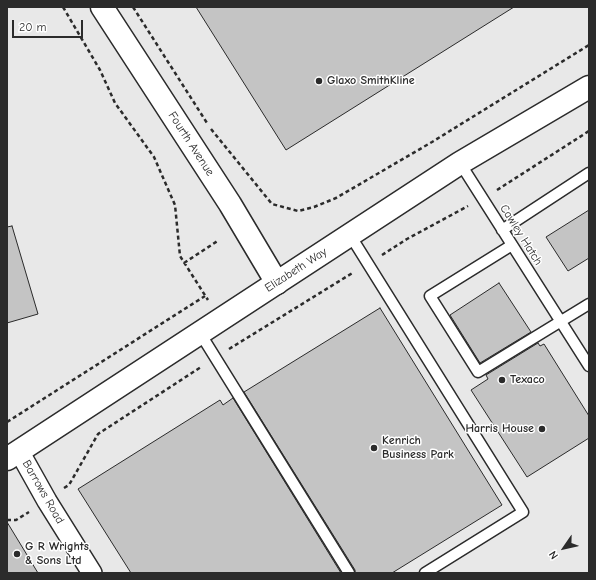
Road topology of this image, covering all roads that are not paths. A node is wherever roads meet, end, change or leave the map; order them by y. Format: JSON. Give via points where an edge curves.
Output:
{"nodes":[{"id":1,"x":102,"y":7,"type":"edge"},
{"id":2,"x":589,"y":87,"type":"edge"},
{"id":3,"x":460,"y":163,"type":"junction"},
{"id":4,"x":589,"y":173,"type":"edge"},
{"id":5,"x":502,"y":230,"type":"junction"},
{"id":6,"x":350,"y":235,"type":"junction"},
{"id":7,"x":512,"y":244,"type":"junction"},
{"id":8,"x":277,"y":283,"type":"junction"},
{"id":9,"x":589,"y":304,"type":"edge"},
{"id":10,"x":560,"y":321,"type":"junction"},
{"id":11,"x":200,"y":333,"type":"junction"},
{"id":12,"x":589,"y":366,"type":"edge"},
{"id":13,"x":13,"y":455,"type":"edge"},
{"id":14,"x":92,"y":573,"type":"edge"},
{"id":15,"x":349,"y":573,"type":"edge"},
{"id":16,"x":425,"y":573,"type":"edge"}],
"edges":[{"from":1,"to":8,"type":"main road","name":"Fourth Avenue","via":[[230,204]]},
{"from":2,"to":3,"type":"main road","name":"Elizabeth Way"},
{"from":3,"to":5,"type":"lane","name":"Cawley Hatch"},
{"from":3,"to":6,"type":"main road","name":"Elizabeth Way"},
{"from":4,"to":5,"type":"lane"},
{"from":5,"to":7,"type":"lane","name":"Cawley Hatch"},
{"from":6,"to":8,"type":"main road","name":"Elizabeth Way"},
{"from":6,"to":16,"type":"lane","via":[[523,512]]},
{"from":7,"to":10,"type":"lane","name":"Cawley Hatch"},
{"from":7,"to":10,"type":"lane","via":[[430,296],[478,372]]},
{"from":8,"to":11,"type":"main road","name":"Elizabeth Way"},
{"from":9,"to":10,"type":"lane"},
{"from":10,"to":12,"type":"lane","name":"Cawley Hatch"},
{"from":11,"to":13,"type":"main road","name":"Elizabeth Way"},
{"from":11,"to":15,"type":"lane"},
{"from":13,"to":14,"type":"street","name":"Barrows Road","via":[[47,500]]}]}
